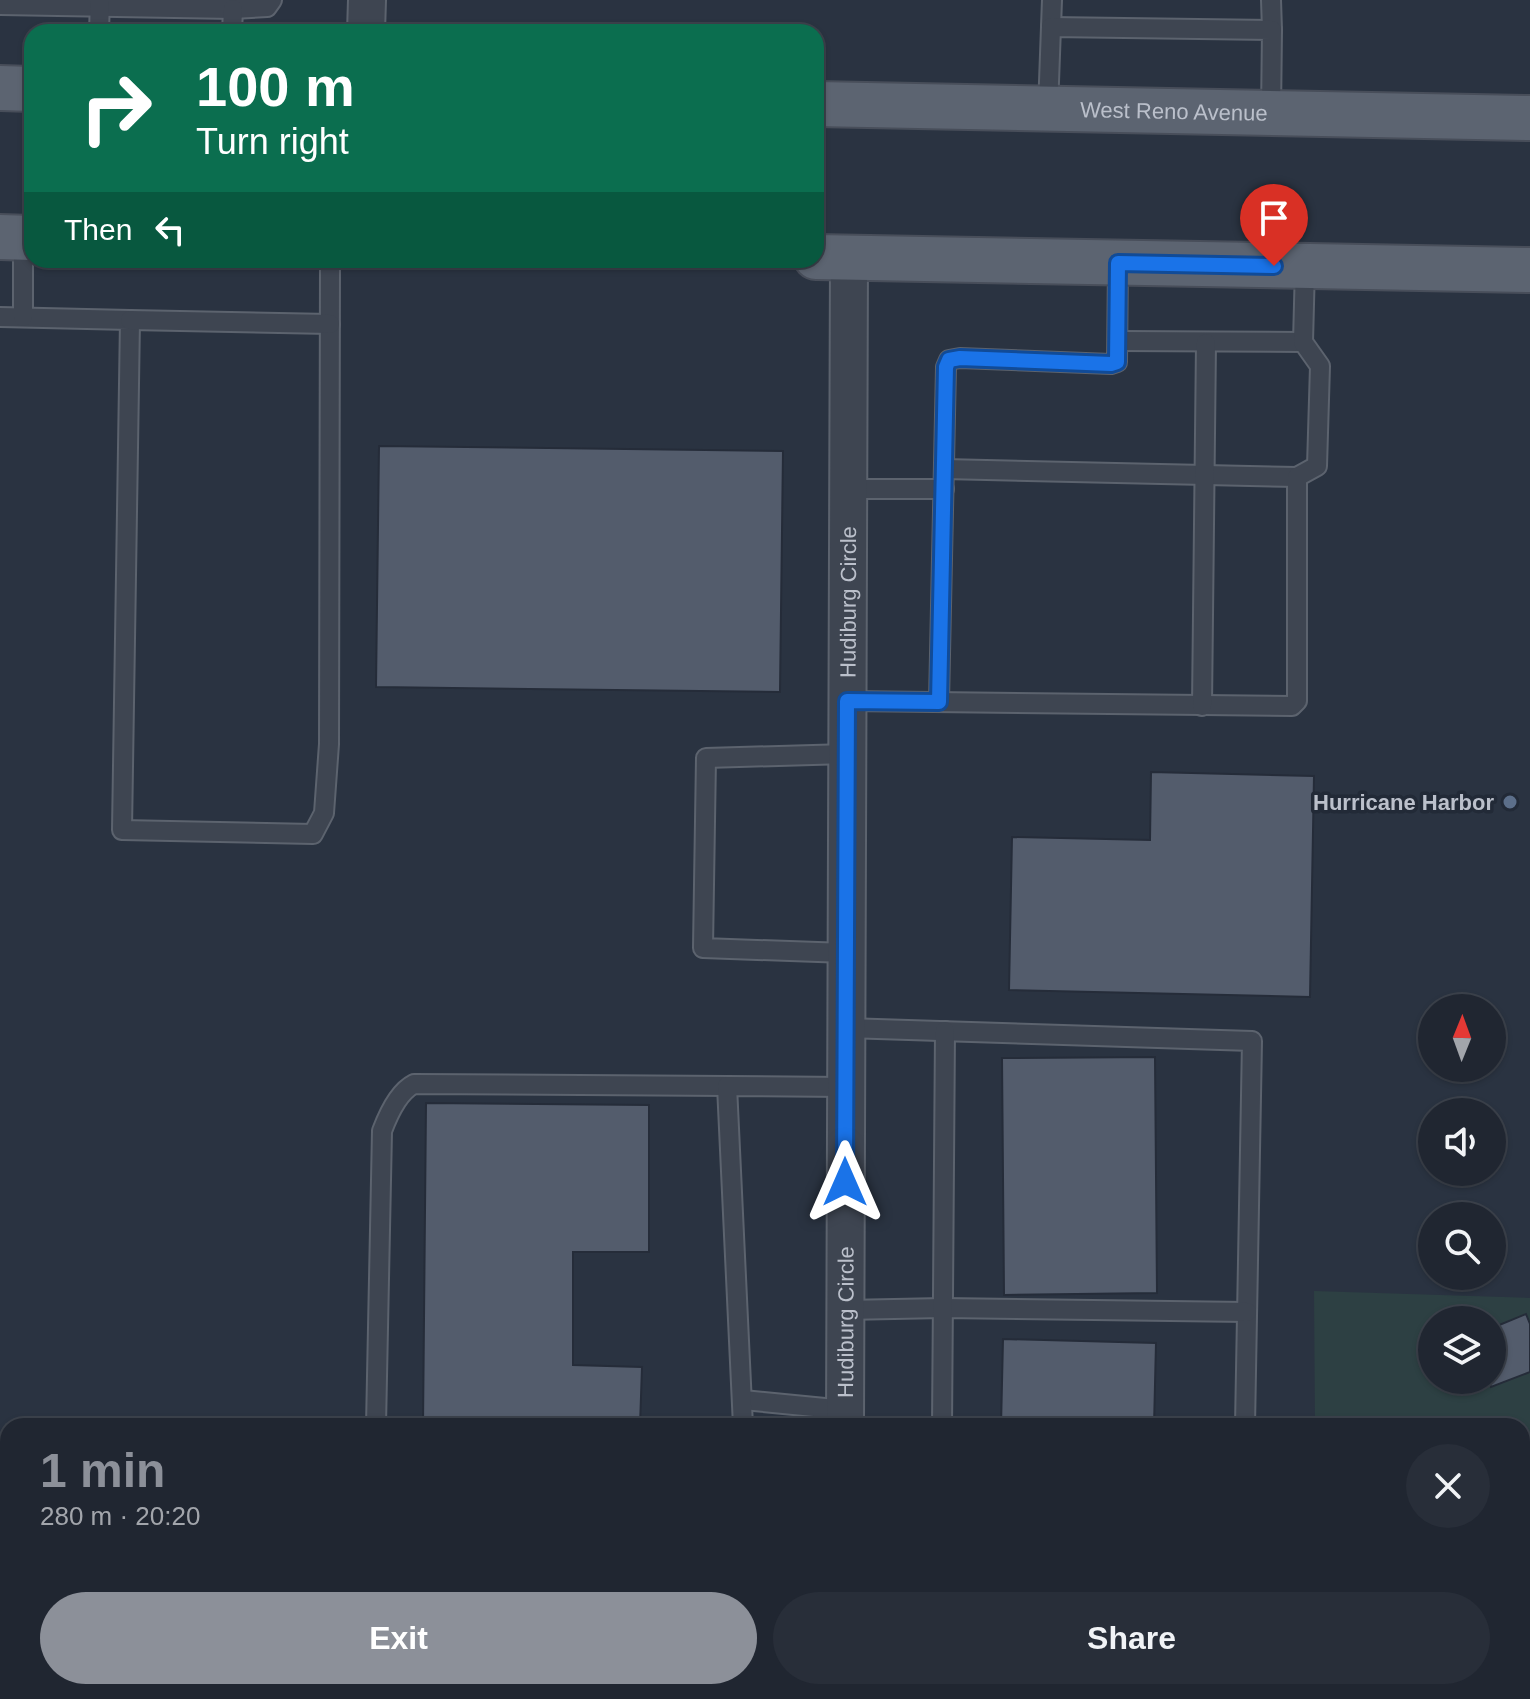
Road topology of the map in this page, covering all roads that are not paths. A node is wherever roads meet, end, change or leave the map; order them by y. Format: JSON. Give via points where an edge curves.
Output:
{"nodes":[{"id":1,"x":272,"y":0,"type":"edge"},
{"id":2,"x":367,"y":0,"type":"edge"},
{"id":3,"x":1052,"y":0,"type":"edge"},
{"id":4,"x":1271,"y":0,"type":"edge"},
{"id":5,"x":100,"y":3,"type":"edge"},
{"id":6,"x":0,"y":5,"type":"edge"},
{"id":7,"x":233,"y":9,"type":"junction"},
{"id":8,"x":99,"y":24,"type":"edge"},
{"id":9,"x":232,"y":24,"type":"edge"},
{"id":10,"x":366,"y":24,"type":"edge"},
{"id":11,"x":1051,"y":27,"type":"junction"},
{"id":12,"x":1272,"y":30,"type":"junction"},
{"id":13,"x":0,"y":88,"type":"edge"},
{"id":14,"x":24,"y":89,"type":"edge"},
{"id":15,"x":824,"y":104,"type":"edge"},
{"id":16,"x":1048,"y":109,"type":"junction"},
{"id":17,"x":1271,"y":113,"type":"junction"},
{"id":18,"x":1530,"y":118,"type":"edge"},
{"id":19,"x":18,"y":238,"type":"edge"},
{"id":20,"x":832,"y":257,"type":"edge"},
{"id":21,"x":1118,"y":263,"type":"junction"},
{"id":22,"x":1305,"y":266,"type":"junction"},
{"id":23,"x":330,"y":268,"type":"edge"},
{"id":24,"x":1530,"y":270,"type":"edge"},
{"id":25,"x":0,"y":317,"type":"edge"},
{"id":26,"x":23,"y":317,"type":"junction"},
{"id":27,"x":130,"y":320,"type":"junction"},
{"id":28,"x":330,"y":324,"type":"junction"},
{"id":29,"x":1119,"y":341,"type":"junction"},
{"id":30,"x":1303,"y":342,"type":"junction"},
{"id":31,"x":1206,"y":343,"type":"junction"},
{"id":32,"x":944,"y":469,"type":"junction"},
{"id":33,"x":1204,"y":475,"type":"junction"},
{"id":34,"x":1297,"y":477,"type":"junction"},
{"id":35,"x":848,"y":489,"type":"junction"},
{"id":36,"x":944,"y":489,"type":"junction"},
{"id":37,"x":847,"y":701,"type":"junction"},
{"id":38,"x":939,"y":702,"type":"junction"},
{"id":39,"x":1202,"y":706,"type":"junction"},
{"id":40,"x":847,"y":754,"type":"junction"},
{"id":41,"x":846,"y":953,"type":"junction"},
{"id":42,"x":846,"y":1028,"type":"junction"},
{"id":43,"x":945,"y":1031,"type":"junction"},
{"id":44,"x":727,"y":1086,"type":"junction"},
{"id":45,"x":846,"y":1087,"type":"junction"},
{"id":46,"x":943,"y":1308,"type":"junction"},
{"id":47,"x":845,"y":1310,"type":"junction"},
{"id":48,"x":1247,"y":1312,"type":"junction"},
{"id":49,"x":743,"y":1400,"type":"junction"},
{"id":50,"x":376,"y":1418,"type":"edge"},
{"id":51,"x":743,"y":1418,"type":"edge"},
{"id":52,"x":845,"y":1418,"type":"edge"},
{"id":53,"x":942,"y":1418,"type":"edge"},
{"id":54,"x":1245,"y":1418,"type":"edge"}],
"edges":[{"from":1,"to":7,"type":"lane","via":[[267,7]]},
{"from":2,"to":10,"type":"street"},
{"from":3,"to":11,"type":"lane"},
{"from":4,"to":12,"type":"lane"},
{"from":5,"to":6,"type":"lane"},
{"from":5,"to":7,"type":"lane"},
{"from":5,"to":8,"type":"lane"},
{"from":7,"to":9,"type":"lane"},
{"from":11,"to":12,"type":"lane"},
{"from":11,"to":16,"type":"lane"},
{"from":12,"to":17,"type":"lane"},
{"from":13,"to":14,"type":"main road"},
{"from":15,"to":16,"type":"main road","name":"West Reno Avenue"},
{"from":16,"to":17,"type":"main road","name":"West Reno Avenue"},
{"from":17,"to":18,"type":"main road","name":"West Reno Avenue"},
{"from":19,"to":26,"type":"lane"},
{"from":20,"to":21,"type":"main road"},
{"from":20,"to":35,"type":"street","name":"Hudiburg Circle"},
{"from":21,"to":22,"type":"main road"},
{"from":21,"to":29,"type":"lane"},
{"from":22,"to":24,"type":"main road"},
{"from":22,"to":30,"type":"lane"},
{"from":23,"to":28,"type":"lane"},
{"from":25,"to":26,"type":"lane"},
{"from":26,"to":27,"type":"lane"},
{"from":27,"to":28,"type":"lane"},
{"from":27,"to":28,"type":"lane","via":[[122,830],[313,834],[324,813],[329,744]]},
{"from":29,"to":31,"type":"lane"},
{"from":29,"to":32,"type":"lane","via":[[1119,359],[1111,364],[949,360]]},
{"from":30,"to":31,"type":"lane"},
{"from":30,"to":34,"type":"lane","via":[[1320,366],[1317,466]]},
{"from":31,"to":33,"type":"lane"},
{"from":32,"to":33,"type":"lane"},
{"from":32,"to":36,"type":"lane"},
{"from":33,"to":34,"type":"lane"},
{"from":33,"to":39,"type":"lane"},
{"from":34,"to":39,"type":"lane","via":[[1297,701],[1286,707]]},
{"from":35,"to":36,"type":"lane"},
{"from":35,"to":37,"type":"street","name":"Hudiburg Circle"},
{"from":36,"to":38,"type":"lane"},
{"from":37,"to":38,"type":"lane"},
{"from":37,"to":40,"type":"street","name":"Hudiburg Circle"},
{"from":38,"to":39,"type":"lane"},
{"from":40,"to":41,"type":"street","name":"Hudiburg Circle"},
{"from":40,"to":41,"type":"lane","via":[[706,758],[703,948]]},
{"from":41,"to":42,"type":"street","name":"Hudiburg Circle"},
{"from":42,"to":43,"type":"lane"},
{"from":42,"to":45,"type":"street","name":"Hudiburg Circle"},
{"from":43,"to":46,"type":"lane"},
{"from":43,"to":48,"type":"lane","via":[[1252,1041]]},
{"from":44,"to":45,"type":"lane"},
{"from":44,"to":49,"type":"lane"},
{"from":44,"to":50,"type":"lane","via":[[405,1088],[382,1131]]},
{"from":45,"to":47,"type":"street","name":"Hudiburg Circle"},
{"from":46,"to":47,"type":"lane"},
{"from":46,"to":48,"type":"lane"},
{"from":46,"to":53,"type":"lane"},
{"from":47,"to":52,"type":"street","name":"Hudiburg Circle"},
{"from":48,"to":54,"type":"lane"},
{"from":49,"to":51,"type":"lane"},
{"from":49,"to":52,"type":"lane"}]}
